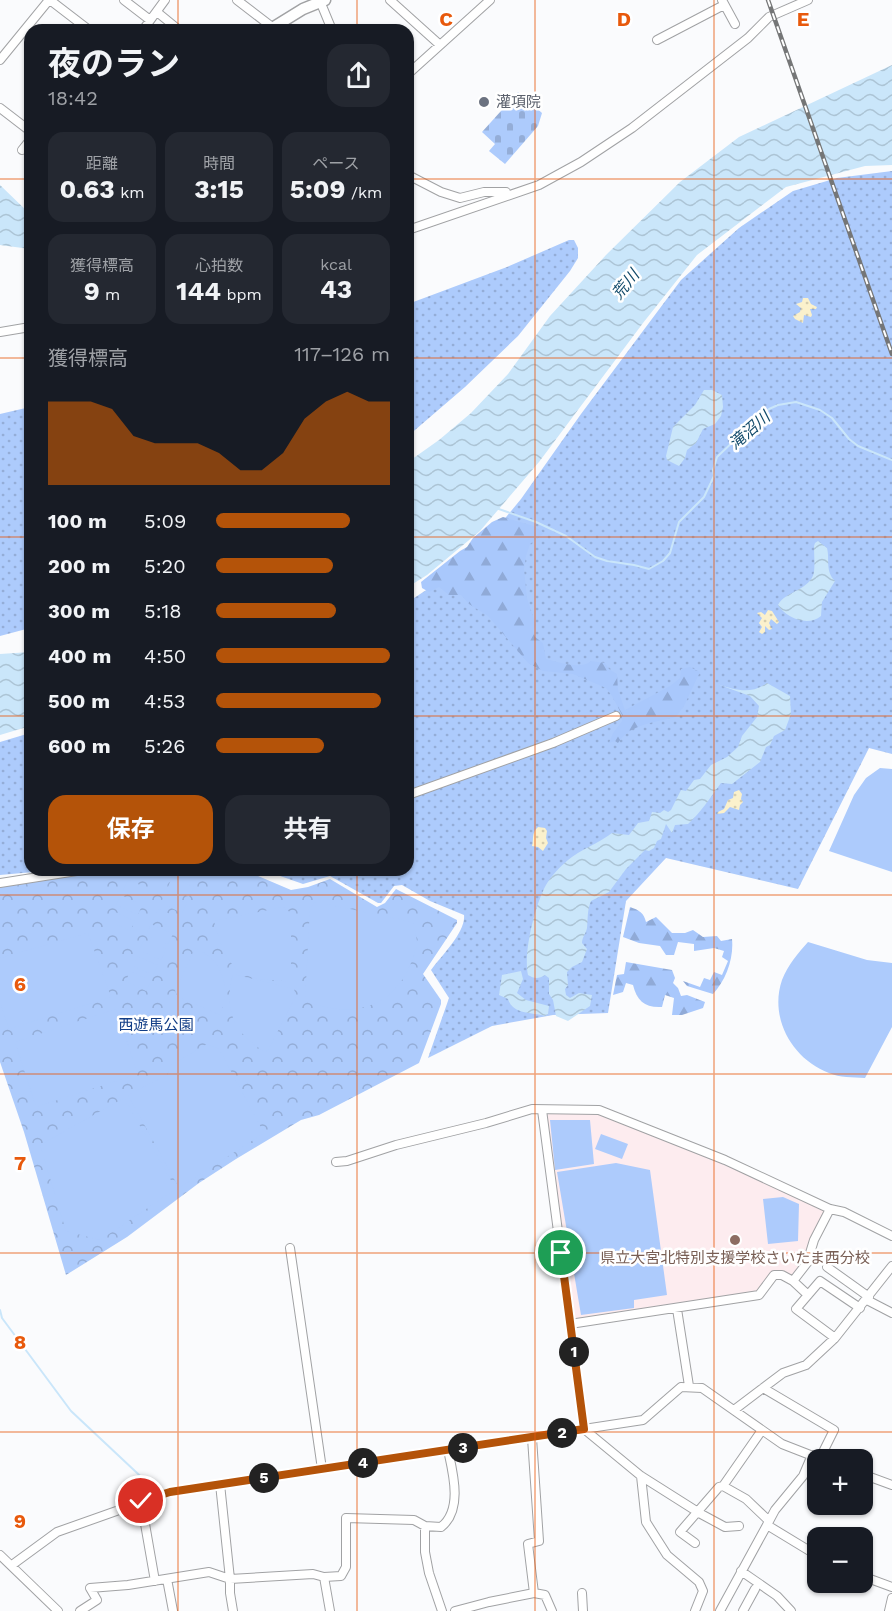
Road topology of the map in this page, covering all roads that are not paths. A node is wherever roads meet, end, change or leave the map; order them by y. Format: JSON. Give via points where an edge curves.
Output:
{"nodes":[{"id":1,"x":49,"y":0,"type":"edge"},
{"id":2,"x":124,"y":0,"type":"edge"},
{"id":3,"x":165,"y":0,"type":"edge"},
{"id":4,"x":237,"y":0,"type":"edge"},
{"id":5,"x":323,"y":0,"type":"edge"},
{"id":6,"x":390,"y":0,"type":"edge"},
{"id":7,"x":490,"y":0,"type":"edge"},
{"id":8,"x":808,"y":0,"type":"edge"},
{"id":9,"x":723,"y":2,"type":"edge"},
{"id":10,"x":156,"y":12,"type":"junction"},
{"id":11,"x":150,"y":20,"type":"junction"},
{"id":12,"x":29,"y":24,"type":"edge"},
{"id":13,"x":81,"y":24,"type":"edge"},
{"id":14,"x":147,"y":24,"type":"edge"},
{"id":15,"x":171,"y":24,"type":"edge"},
{"id":16,"x":267,"y":24,"type":"edge"},
{"id":17,"x":280,"y":24,"type":"edge"},
{"id":18,"x":330,"y":24,"type":"edge"},
{"id":19,"x":735,"y":24,"type":"dead end"},
{"id":20,"x":24,"y":31,"type":"edge"},
{"id":21,"x":657,"y":40,"type":"dead end"},
{"id":22,"x":440,"y":45,"type":"junction"},
{"id":23,"x":0,"y":60,"type":"edge"},
{"id":24,"x":414,"y":69,"type":"edge"},
{"id":25,"x":0,"y":108,"type":"edge"},
{"id":26,"x":24,"y":126,"type":"edge"},
{"id":27,"x":24,"y":148,"type":"edge"},
{"id":28,"x":22,"y":150,"type":"dead end"},
{"id":29,"x":414,"y":178,"type":"edge"},
{"id":30,"x":512,"y":193,"type":"junction"},
{"id":31,"x":414,"y":228,"type":"edge"},
{"id":32,"x":24,"y":328,"type":"edge"},
{"id":33,"x":0,"y":332,"type":"edge"},
{"id":34,"x":616,"y":716,"type":"dead end"},
{"id":35,"x":414,"y":793,"type":"edge"},
{"id":36,"x":45,"y":876,"type":"edge"},
{"id":37,"x":0,"y":883,"type":"edge"},
{"id":38,"x":542,"y":1110,"type":"junction"},
{"id":39,"x":336,"y":1162,"type":"dead end"},
{"id":40,"x":830,"y":1209,"type":"junction"},
{"id":41,"x":892,"y":1236,"type":"edge"},
{"id":42,"x":290,"y":1248,"type":"dead end"},
{"id":43,"x":892,"y":1266,"type":"edge"},
{"id":44,"x":827,"y":1267,"type":"dead end"},
{"id":45,"x":793,"y":1281,"type":"junction"},
{"id":46,"x":808,"y":1295,"type":"junction"},
{"id":47,"x":868,"y":1298,"type":"junction"},
{"id":48,"x":860,"y":1308,"type":"junction"},
{"id":49,"x":677,"y":1309,"type":"junction"},
{"id":50,"x":892,"y":1313,"type":"edge"},
{"id":51,"x":570,"y":1324,"type":"junction"},
{"id":52,"x":835,"y":1338,"type":"junction"},
{"id":53,"x":689,"y":1386,"type":"junction"},
{"id":54,"x":763,"y":1388,"type":"junction"},
{"id":55,"x":734,"y":1410,"type":"junction"},
{"id":56,"x":584,"y":1429,"type":"junction"},
{"id":57,"x":762,"y":1430,"type":"junction"},
{"id":58,"x":532,"y":1438,"type":"junction"},
{"id":59,"x":823,"y":1449,"type":"edge"},
{"id":60,"x":448,"y":1450,"type":"junction"},
{"id":61,"x":807,"y":1454,"type":"edge"},
{"id":62,"x":322,"y":1469,"type":"junction"},
{"id":63,"x":807,"y":1471,"type":"edge"},
{"id":64,"x":641,"y":1476,"type":"junction"},
{"id":65,"x":873,"y":1478,"type":"edge"},
{"id":66,"x":220,"y":1485,"type":"junction"},
{"id":67,"x":892,"y":1485,"type":"edge"},
{"id":68,"x":723,"y":1486,"type":"junction"},
{"id":69,"x":141,"y":1501,"type":"junction"},
{"id":70,"x":698,"y":1512,"type":"junction"},
{"id":71,"x":768,"y":1523,"type":"junction"},
{"id":72,"x":425,"y":1526,"type":"junction"},
{"id":73,"x":739,"y":1526,"type":"dead end"},
{"id":74,"x":695,"y":1543,"type":"dead end"},
{"id":75,"x":807,"y":1549,"type":"edge"},
{"id":76,"x":0,"y":1555,"type":"edge"},
{"id":77,"x":12,"y":1565,"type":"junction"},
{"id":78,"x":741,"y":1571,"type":"junction"},
{"id":79,"x":324,"y":1577,"type":"junction"},
{"id":80,"x":167,"y":1579,"type":"junction"},
{"id":81,"x":230,"y":1579,"type":"junction"},
{"id":82,"x":873,"y":1580,"type":"edge"},
{"id":83,"x":155,"y":1581,"type":"junction"},
{"id":84,"x":892,"y":1587,"type":"edge"},
{"id":85,"x":755,"y":1589,"type":"dead end"},
{"id":86,"x":534,"y":1593,"type":"junction"},
{"id":87,"x":582,"y":1593,"type":"dead end"},
{"id":88,"x":892,"y":1598,"type":"edge"},
{"id":89,"x":456,"y":1610,"type":"edge"},
{"id":90,"x":697,"y":1610,"type":"edge"},
{"id":91,"x":723,"y":1610,"type":"edge"},
{"id":92,"x":58,"y":1611,"type":"edge"},
{"id":93,"x":80,"y":1611,"type":"edge"},
{"id":94,"x":173,"y":1611,"type":"edge"},
{"id":95,"x":233,"y":1611,"type":"edge"},
{"id":96,"x":330,"y":1611,"type":"edge"},
{"id":97,"x":442,"y":1611,"type":"edge"},
{"id":98,"x":552,"y":1611,"type":"edge"},
{"id":99,"x":583,"y":1611,"type":"edge"},
{"id":100,"x":743,"y":1611,"type":"edge"},
{"id":101,"x":790,"y":1611,"type":"edge"},
{"id":102,"x":889,"y":1611,"type":"edge"}],
"edges":[{"from":1,"to":12,"type":"street"},
{"from":1,"to":13,"type":"street"},
{"from":2,"to":11,"type":"street"},
{"from":3,"to":10,"type":"street"},
{"from":4,"to":16,"type":"street"},
{"from":5,"to":17,"type":"street"},
{"from":5,"to":18,"type":"street"},
{"from":6,"to":22,"type":"street"},
{"from":7,"to":22,"type":"street"},
{"from":8,"to":30,"type":"street","via":[[769,17],[748,38],[600,150],[539,185]]},
{"from":9,"to":19,"type":"street"},
{"from":9,"to":21,"type":"street"},
{"from":10,"to":11,"type":"street"},
{"from":10,"to":15,"type":"street"},
{"from":11,"to":14,"type":"street"},
{"from":20,"to":23,"type":"street"},
{"from":22,"to":24,"type":"street"},
{"from":25,"to":26,"type":"street"},
{"from":27,"to":28,"type":"street"},
{"from":29,"to":30,"type":"street","via":[[460,198],[484,192]]},
{"from":30,"to":31,"type":"street"},
{"from":32,"to":33,"type":"street"},
{"from":34,"to":35,"type":"street"},
{"from":36,"to":37,"type":"street"},
{"from":38,"to":39,"type":"street","via":[[522,1111]]},
{"from":38,"to":40,"type":"street","via":[[599,1110],[725,1160]]},
{"from":38,"to":51,"type":"street"},
{"from":40,"to":41,"type":"street"},
{"from":40,"to":45,"type":"street","via":[[807,1263]]},
{"from":42,"to":62,"type":"street"},
{"from":43,"to":47,"type":"street"},
{"from":44,"to":47,"type":"street"},
{"from":45,"to":46,"type":"street"},
{"from":45,"to":49,"type":"street","via":[[774,1275],[759,1295]]},
{"from":46,"to":48,"type":"street","via":[[820,1281]]},
{"from":46,"to":52,"type":"street","via":[[796,1309]]},
{"from":47,"to":48,"type":"street"},
{"from":47,"to":50,"type":"street"},
{"from":48,"to":52,"type":"street"},
{"from":49,"to":51,"type":"street"},
{"from":49,"to":53,"type":"street"},
{"from":51,"to":56,"type":"street"},
{"from":52,"to":54,"type":"street","via":[[806,1365],[783,1373]]},
{"from":53,"to":55,"type":"street","via":[[702,1389]]},
{"from":53,"to":56,"type":"street","via":[[681,1387],[643,1420]]},
{"from":54,"to":55,"type":"street"},
{"from":54,"to":59,"type":"street","via":[[834,1430]]},
{"from":55,"to":57,"type":"street"},
{"from":56,"to":58,"type":"street"},
{"from":56,"to":64,"type":"street"},
{"from":57,"to":61,"type":"street","via":[[782,1444]]},
{"from":57,"to":68,"type":"street"},
{"from":58,"to":60,"type":"street"},
{"from":58,"to":86,"type":"street","via":[[539,1541],[528,1544]]},
{"from":60,"to":62,"type":"street"},
{"from":60,"to":72,"type":"street","via":[[454,1480],[452,1513],[441,1527]]},
{"from":62,"to":66,"type":"street"},
{"from":63,"to":71,"type":"street"},
{"from":64,"to":70,"type":"street"},
{"from":64,"to":90,"type":"street","via":[[646,1522],[668,1555],[699,1582],[703,1591]]},
{"from":65,"to":67,"type":"street"},
{"from":66,"to":69,"type":"street","via":[[170,1492]]},
{"from":66,"to":81,"type":"street"},
{"from":68,"to":70,"type":"street"},
{"from":68,"to":71,"type":"street","via":[[746,1499]]},
{"from":69,"to":77,"type":"street","via":[[57,1532]]},
{"from":69,"to":83,"type":"street"},
{"from":70,"to":73,"type":"street","via":[[725,1527]]},
{"from":70,"to":74,"type":"street","via":[[680,1532]]},
{"from":71,"to":75,"type":"street"},
{"from":71,"to":78,"type":"street"},
{"from":72,"to":79,"type":"street","via":[[414,1520],[346,1518],[346,1567],[342,1576]]},
{"from":72,"to":97,"type":"street","via":[[425,1552]]},
{"from":76,"to":77,"type":"street"},
{"from":77,"to":92,"type":"street"},
{"from":78,"to":91,"type":"street"},
{"from":78,"to":101,"type":"street","via":[[777,1596]]},
{"from":79,"to":81,"type":"street","via":[[313,1574]]},
{"from":79,"to":96,"type":"street"},
{"from":80,"to":81,"type":"street","via":[[209,1572]]},
{"from":80,"to":83,"type":"street"},
{"from":80,"to":94,"type":"street"},
{"from":81,"to":95,"type":"street"},
{"from":82,"to":84,"type":"street"},
{"from":83,"to":93,"type":"street","via":[[90,1588],[96,1600]]},
{"from":85,"to":100,"type":"street"},
{"from":86,"to":89,"type":"street"},
{"from":86,"to":98,"type":"street","via":[[545,1595]]},
{"from":87,"to":99,"type":"street"},
{"from":88,"to":102,"type":"street"}]}
